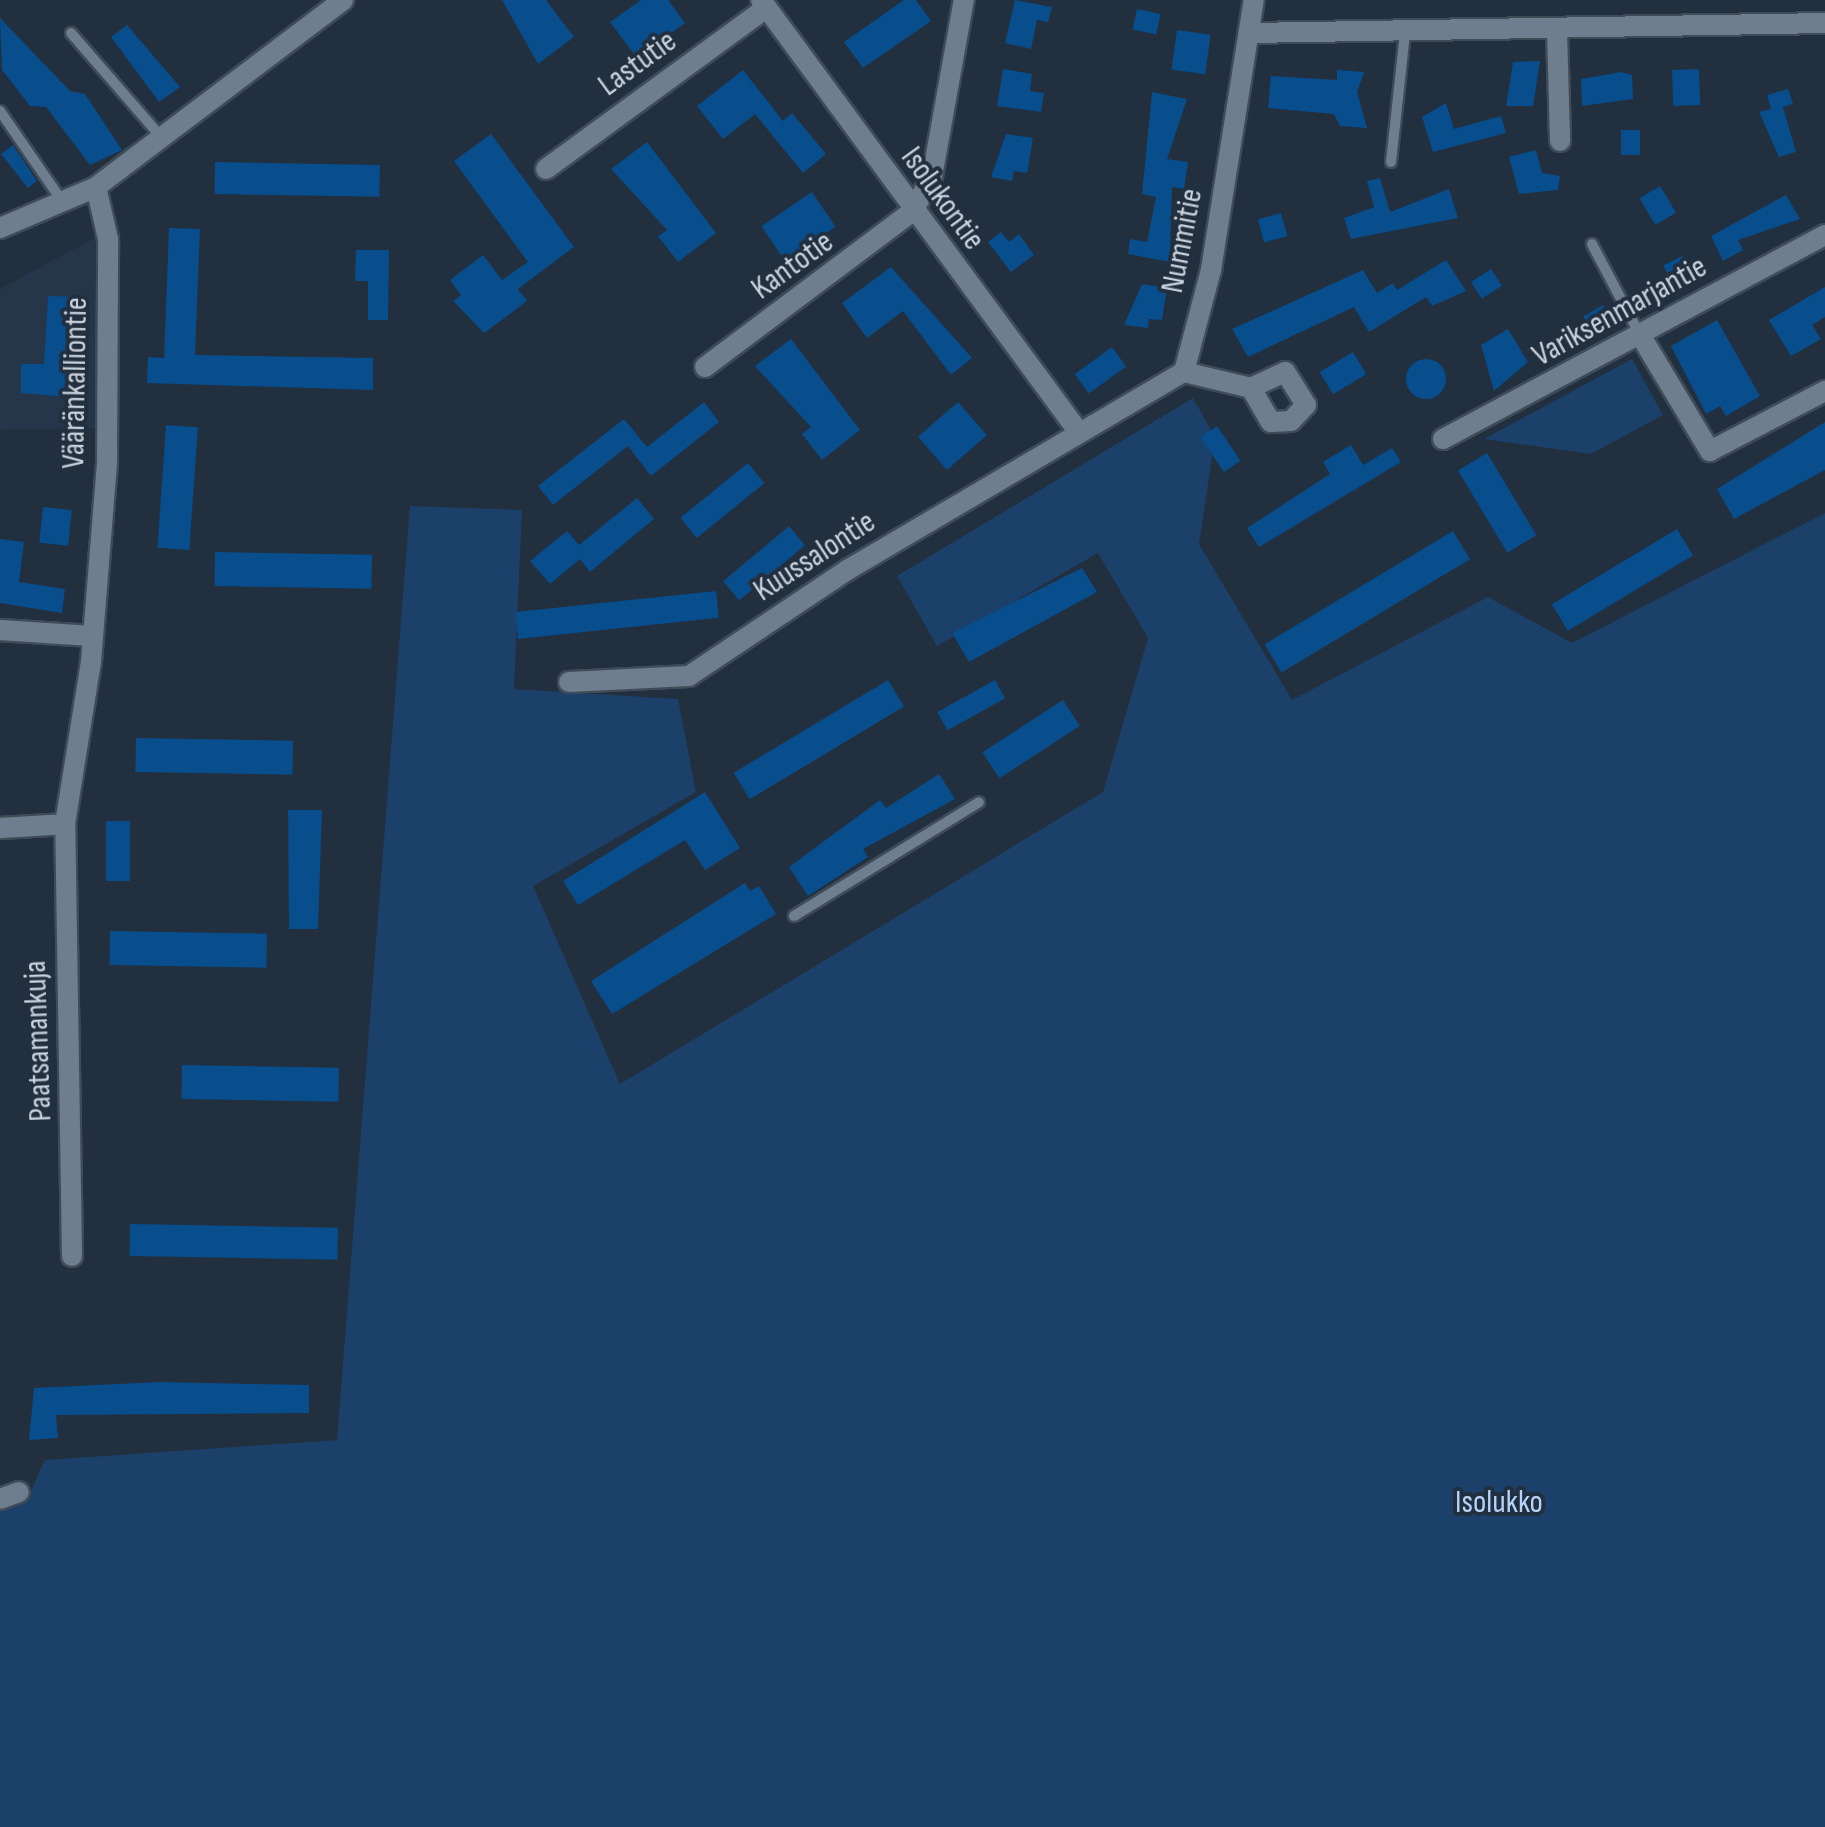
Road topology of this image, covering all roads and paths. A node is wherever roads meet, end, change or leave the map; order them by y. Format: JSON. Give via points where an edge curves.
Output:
{"nodes":[{"id":1,"x":344,"y":0,"type":"edge"},
{"id":2,"x":964,"y":0,"type":"edge"},
{"id":3,"x":1254,"y":0,"type":"edge"},
{"id":4,"x":764,"y":4,"type":"edge"},
{"id":5,"x":1825,"y":24,"type":"edge"},
{"id":6,"x":1557,"y":31,"type":"junction"},
{"id":7,"x":70,"y":33,"type":"dead end"},
{"id":8,"x":1249,"y":33,"type":"junction"},
{"id":9,"x":1405,"y":33,"type":"junction"},
{"id":10,"x":0,"y":111,"type":"edge"},
{"id":11,"x":162,"y":137,"type":"junction"},
{"id":12,"x":1560,"y":142,"type":"dead end"},
{"id":13,"x":1390,"y":162,"type":"dead end"},
{"id":14,"x":546,"y":169,"type":"dead end"},
{"id":15,"x":96,"y":186,"type":"junction"},
{"id":16,"x":62,"y":201,"type":"junction"},
{"id":17,"x":913,"y":210,"type":"junction"},
{"id":18,"x":0,"y":228,"type":"edge"},
{"id":19,"x":1825,"y":234,"type":"edge"},
{"id":20,"x":1592,"y":244,"type":"dead end"},
{"id":21,"x":1638,"y":333,"type":"junction"},
{"id":22,"x":705,"y":367,"type":"dead end"},
{"id":23,"x":1184,"y":372,"type":"junction"},
{"id":24,"x":1251,"y":388,"type":"dead end"},
{"id":25,"x":1825,"y":390,"type":"edge"},
{"id":26,"x":1078,"y":431,"type":"junction"},
{"id":27,"x":1443,"y":439,"type":"dead end"},
{"id":28,"x":0,"y":630,"type":"edge"},
{"id":29,"x":94,"y":636,"type":"junction"},
{"id":30,"x":569,"y":682,"type":"dead end"},
{"id":31,"x":979,"y":802,"type":"dead end"},
{"id":32,"x":65,"y":824,"type":"junction"},
{"id":33,"x":0,"y":828,"type":"edge"},
{"id":34,"x":794,"y":916,"type":"dead end"},
{"id":35,"x":72,"y":1256,"type":"dead end"}],
"edges":[{"from":1,"to":11,"type":"street"},
{"from":2,"to":17,"type":"street","via":[[932,176]]},
{"from":3,"to":8,"type":"street","name":"Nummitie"},
{"from":4,"to":14,"type":"street","name":"Lastutie"},
{"from":4,"to":17,"type":"street","name":"Isolukontie"},
{"from":5,"to":6,"type":"street"},
{"from":6,"to":9,"type":"street"},
{"from":6,"to":12,"type":"street"},
{"from":7,"to":11,"type":"lane"},
{"from":8,"to":9,"type":"street"},
{"from":8,"to":23,"type":"street","name":"Nummitie","via":[[1211,270]]},
{"from":9,"to":13,"type":"lane"},
{"from":10,"to":16,"type":"lane"},
{"from":11,"to":15,"type":"street"},
{"from":15,"to":16,"type":"street"},
{"from":15,"to":29,"type":"street","name":"Vääränkalliontie","via":[[108,258]]},
{"from":16,"to":18,"type":"street"},
{"from":17,"to":22,"type":"street","name":"Kantotie"},
{"from":17,"to":26,"type":"street","name":"Isolukontie"},
{"from":19,"to":21,"type":"street","name":"Variksenmarjantie"},
{"from":20,"to":21,"type":"lane"},
{"from":21,"to":25,"type":"street","via":[[1710,450]]},
{"from":21,"to":27,"type":"street","name":"Variksenmarjantie"},
{"from":23,"to":24,"type":"street"},
{"from":23,"to":26,"type":"street"},
{"from":26,"to":30,"type":"street","name":"Kuussalontie","via":[[689,676]]},
{"from":28,"to":29,"type":"street"},
{"from":29,"to":32,"type":"street","name":"Vääränkalliontie"},
{"from":31,"to":34,"type":"lane"},
{"from":32,"to":33,"type":"street"},
{"from":32,"to":35,"type":"street","name":"Paatsamankuja"}]}
